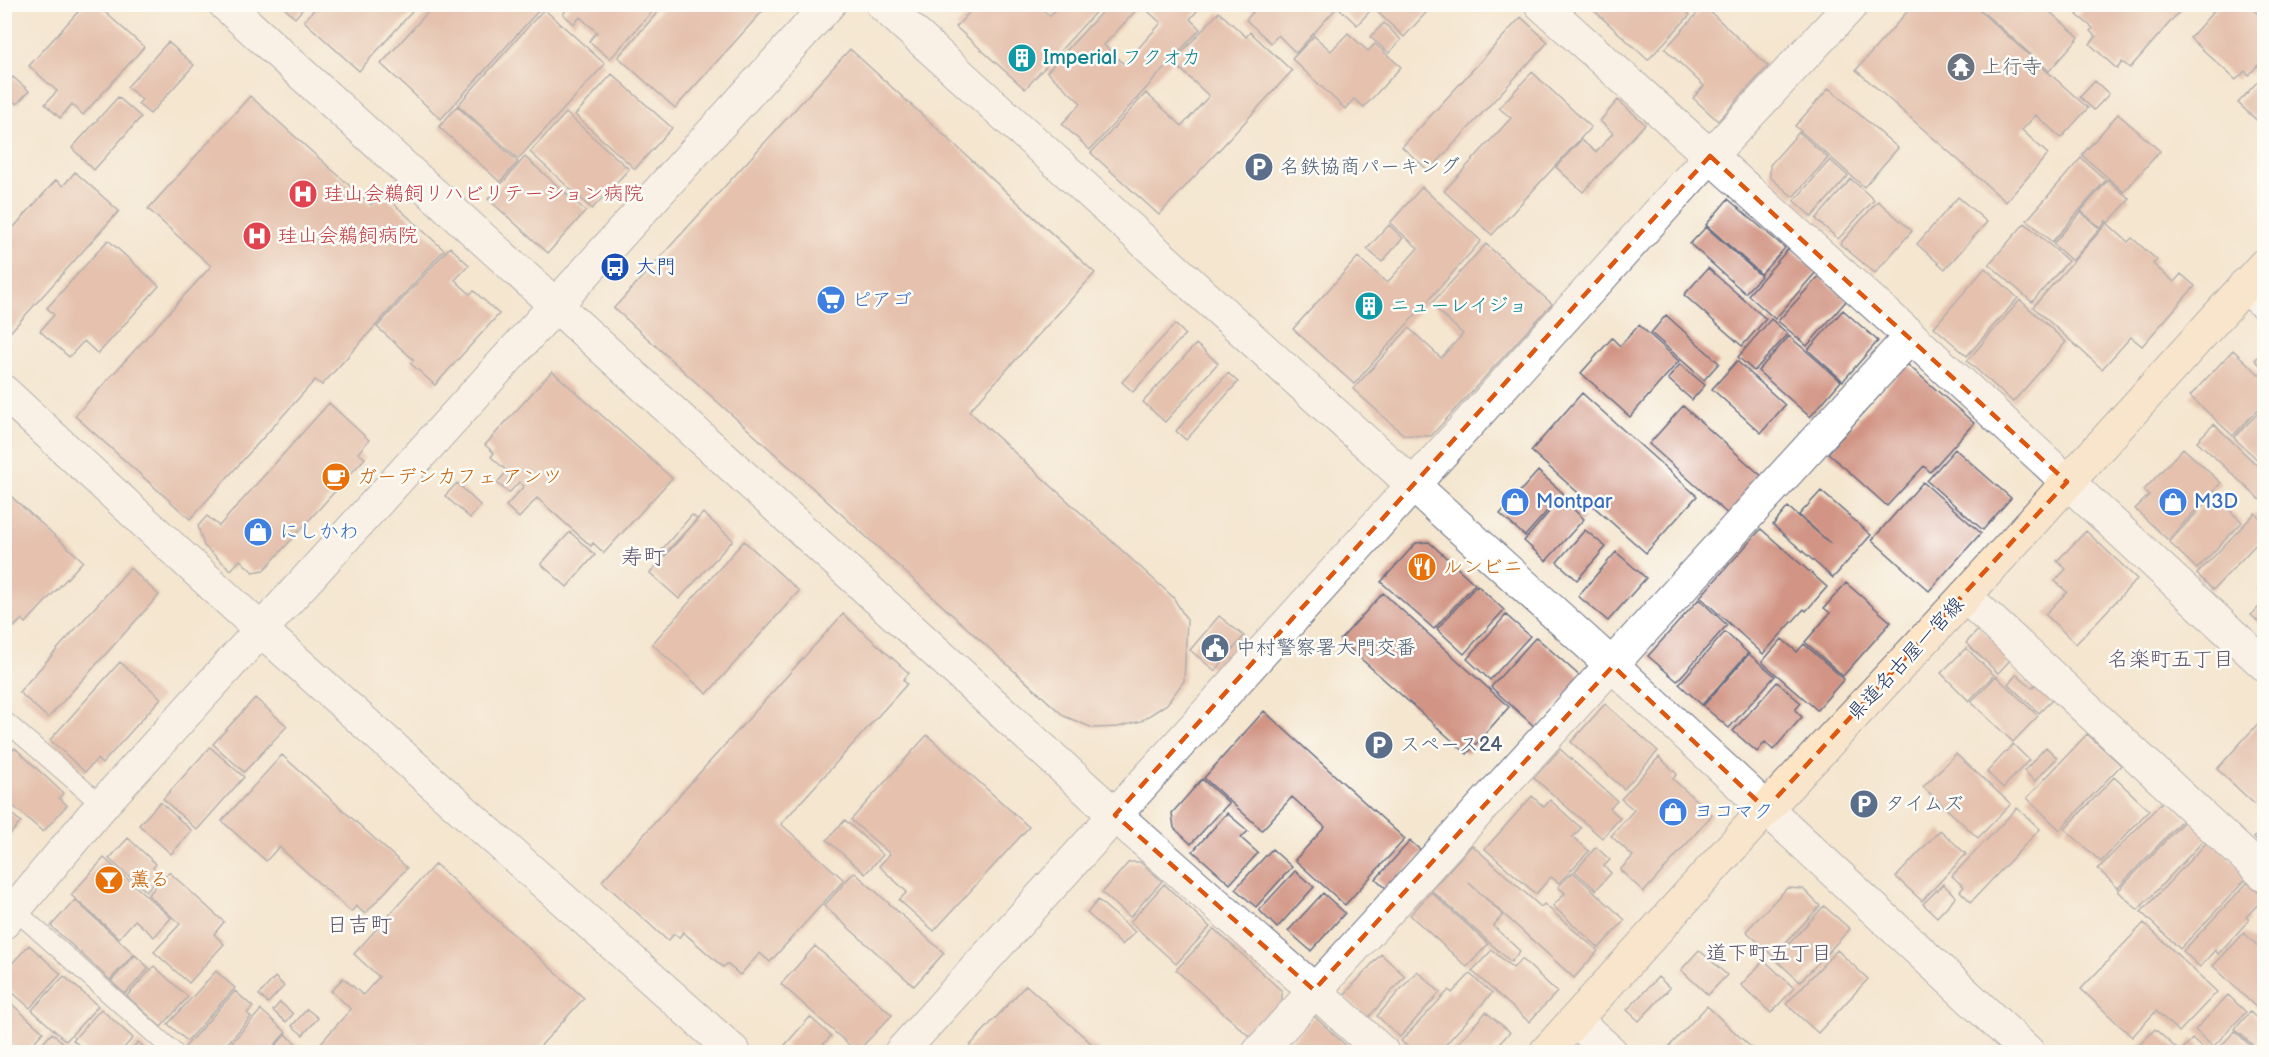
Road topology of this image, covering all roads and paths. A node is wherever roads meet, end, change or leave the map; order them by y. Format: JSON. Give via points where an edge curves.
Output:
{"nodes":[{"id":1,"x":225,"y":4,"type":"edge"},
{"id":2,"x":829,"y":4,"type":"edge"},
{"id":3,"x":882,"y":4,"type":"edge"},
{"id":4,"x":1541,"y":4,"type":"edge"},
{"id":5,"x":1852,"y":4,"type":"edge"},
{"id":6,"x":1710,"y":156,"type":"junction"},
{"id":7,"x":2258,"y":285,"type":"edge"},
{"id":8,"x":556,"y":305,"type":"junction"},
{"id":9,"x":1910,"y":337,"type":"junction"},
{"id":10,"x":4,"y":392,"type":"edge"},
{"id":11,"x":2067,"y":482,"type":"junction"},
{"id":12,"x":1415,"y":485,"type":"junction"},
{"id":13,"x":1965,"y":597,"type":"junction"},
{"id":14,"x":261,"y":630,"type":"junction"},
{"id":15,"x":2265,"y":664,"type":"edge"},
{"id":16,"x":1613,"y":666,"type":"junction"},
{"id":17,"x":4,"y":720,"type":"edge"},
{"id":18,"x":102,"y":805,"type":"junction"},
{"id":19,"x":1766,"y":809,"type":"junction"},
{"id":20,"x":1115,"y":815,"type":"junction"},
{"id":21,"x":2265,"y":874,"type":"edge"},
{"id":22,"x":10,"y":916,"type":"edge"},
{"id":23,"x":1314,"y":990,"type":"junction"},
{"id":24,"x":1576,"y":1021,"type":"junction"},
{"id":25,"x":174,"y":1053,"type":"edge"},
{"id":26,"x":734,"y":1053,"type":"edge"},
{"id":27,"x":901,"y":1053,"type":"edge"},
{"id":28,"x":1259,"y":1053,"type":"edge"},
{"id":29,"x":1382,"y":1053,"type":"edge"},
{"id":30,"x":1546,"y":1053,"type":"edge"},
{"id":31,"x":1611,"y":1053,"type":"edge"},
{"id":32,"x":2028,"y":1053,"type":"edge"}],
"edges":[{"from":1,"to":8,"type":"street"},
{"from":2,"to":8,"type":"street"},
{"from":3,"to":12,"type":"street"},
{"from":4,"to":6,"type":"street"},
{"from":5,"to":6,"type":"street"},
{"from":6,"to":9,"type":"street"},
{"from":6,"to":12,"type":"street"},
{"from":7,"to":11,"type":"main road","name":"県道名古屋一宮線"},
{"from":8,"to":14,"type":"street"},
{"from":8,"to":20,"type":"street"},
{"from":9,"to":11,"type":"street"},
{"from":9,"to":16,"type":"street"},
{"from":10,"to":14,"type":"street"},
{"from":11,"to":13,"type":"main road","name":"県道名古屋一宮線"},
{"from":11,"to":15,"type":"street"},
{"from":12,"to":16,"type":"street"},
{"from":12,"to":20,"type":"street"},
{"from":13,"to":19,"type":"main road","name":"県道名古屋一宮線"},
{"from":13,"to":21,"type":"street"},
{"from":14,"to":18,"type":"street"},
{"from":14,"to":26,"type":"street"},
{"from":16,"to":19,"type":"street"},
{"from":16,"to":23,"type":"street"},
{"from":17,"to":18,"type":"lane"},
{"from":18,"to":22,"type":"street"},
{"from":19,"to":24,"type":"main road","name":"県道名古屋一宮線"},
{"from":19,"to":32,"type":"street"},
{"from":20,"to":23,"type":"street"},
{"from":20,"to":27,"type":"street"},
{"from":22,"to":25,"type":"lane"},
{"from":23,"to":28,"type":"street"},
{"from":23,"to":29,"type":"street"},
{"from":24,"to":30,"type":"main road","name":"県道名古屋一宮線"},
{"from":24,"to":31,"type":"street"}]}
